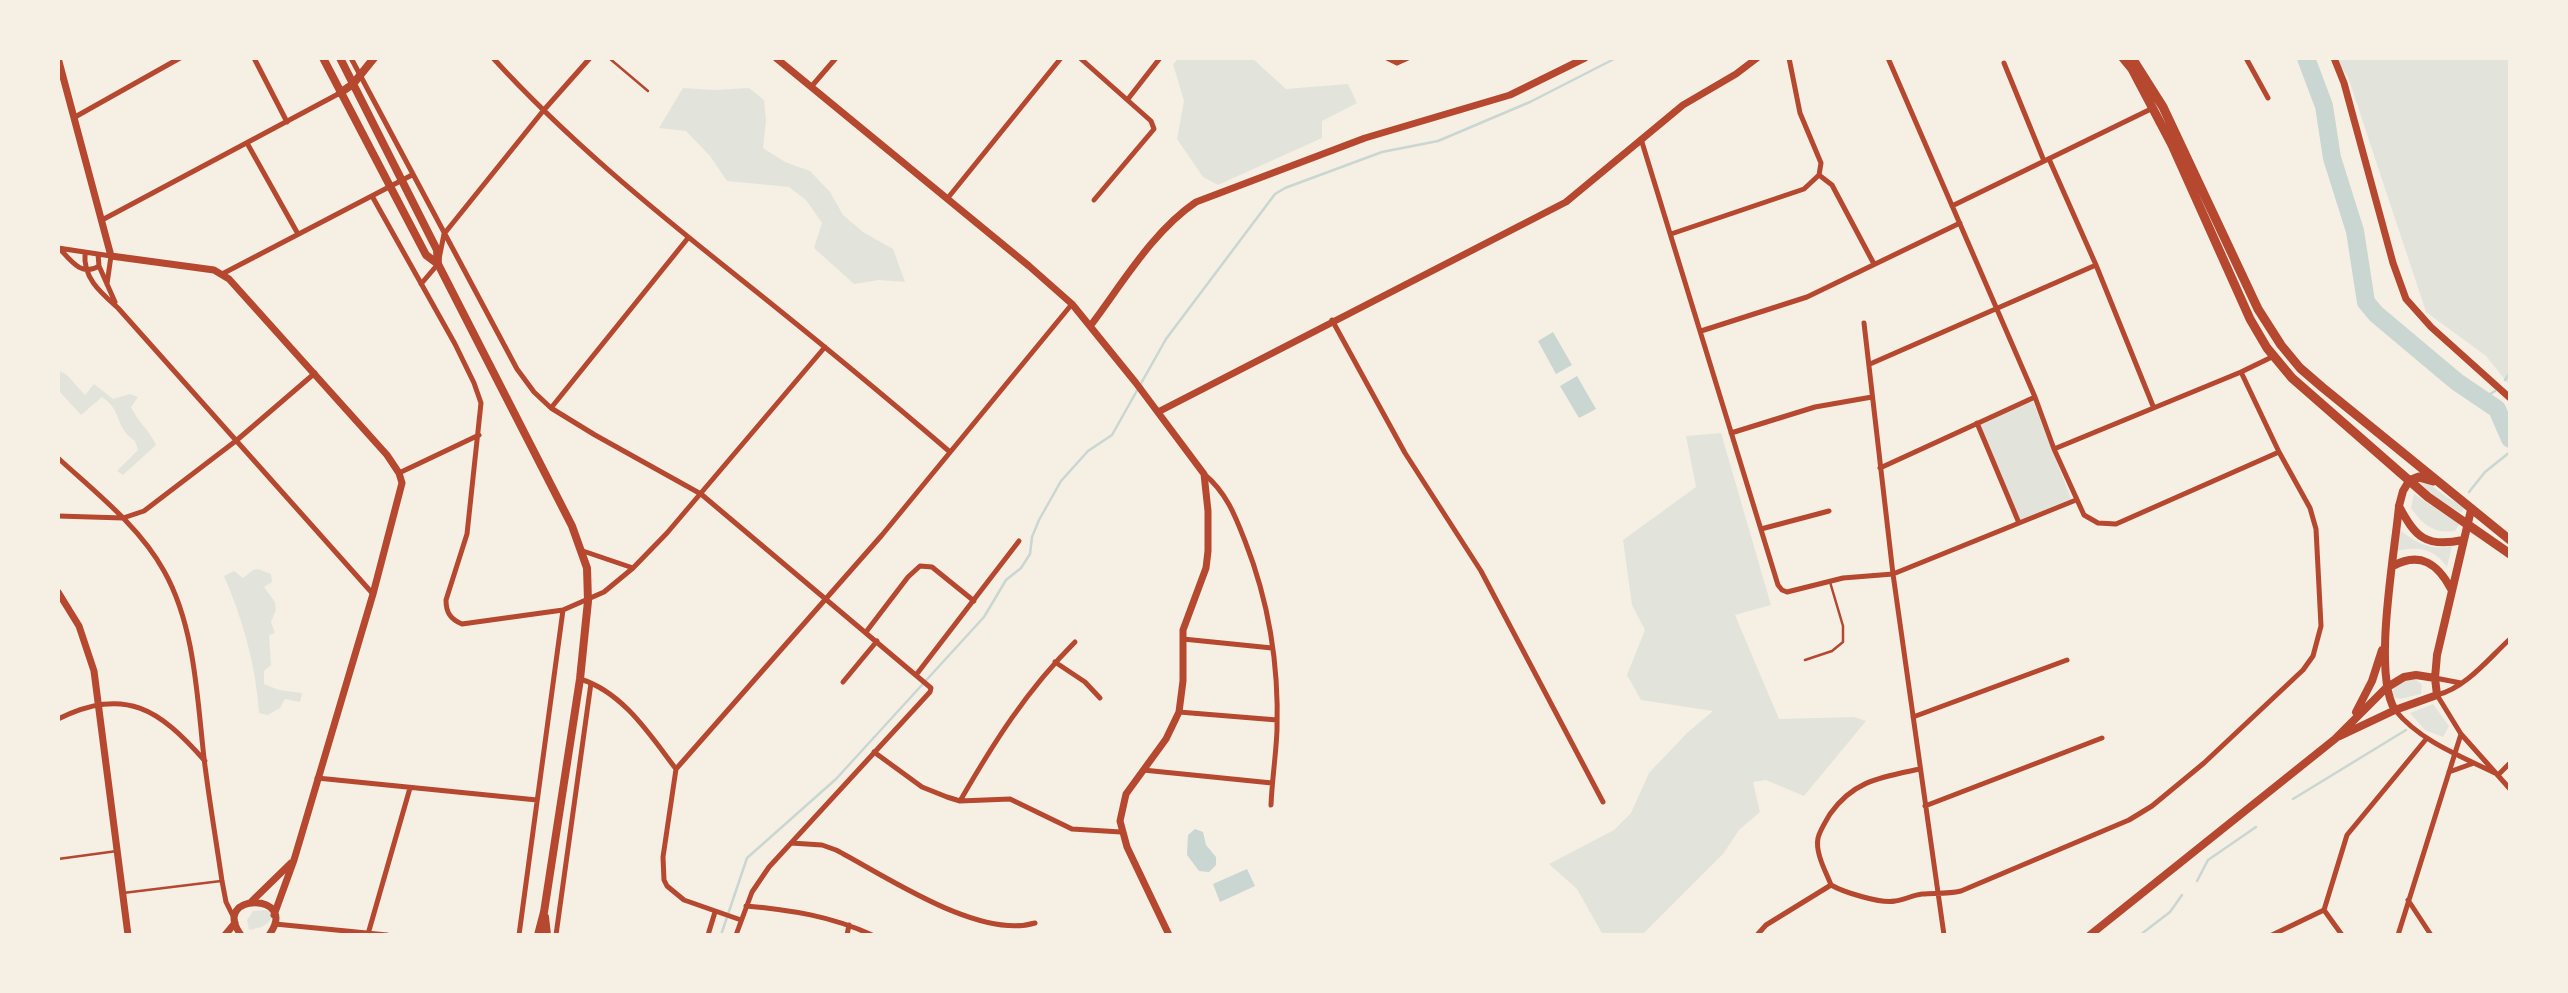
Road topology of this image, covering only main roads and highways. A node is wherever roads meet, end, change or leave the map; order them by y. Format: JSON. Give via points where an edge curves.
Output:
{"nodes":[{"id":1,"x":324,"y":58,"type":"edge"},
{"id":2,"x":340,"y":58,"type":"edge"},
{"id":3,"x":374,"y":58,"type":"edge"},
{"id":4,"x":2123,"y":58,"type":"edge"},
{"id":5,"x":2132,"y":58,"type":"edge"},
{"id":6,"x":353,"y":84,"type":"junction"},
{"id":7,"x":340,"y":93,"type":"junction"},
{"id":8,"x":438,"y":264,"type":"junction"},
{"id":9,"x":2409,"y":481,"type":"junction"},
{"id":10,"x":2449,"y":491,"type":"junction"},
{"id":11,"x":2399,"y":506,"type":"junction"},
{"id":12,"x":2471,"y":509,"type":"junction"},
{"id":13,"x":2467,"y":522,"type":"junction"},
{"id":14,"x":2463,"y":540,"type":"junction"},
{"id":15,"x":2510,"y":540,"type":"edge"},
{"id":16,"x":2510,"y":554,"type":"edge"},
{"id":17,"x":2393,"y":566,"type":"junction"},
{"id":18,"x":2451,"y":589,"type":"junction"},
{"id":19,"x":2385,"y":640,"type":"junction"},
{"id":20,"x":2435,"y":678,"type":"junction"},
{"id":21,"x":2386,"y":688,"type":"junction"},
{"id":22,"x":2395,"y":710,"type":"junction"},
{"id":23,"x":2349,"y":724,"type":"junction"},
{"id":24,"x":2335,"y":739,"type":"junction"},
{"id":25,"x":544,"y":912,"type":"junction"},
{"id":26,"x":538,"y":935,"type":"edge"},
{"id":27,"x":547,"y":935,"type":"edge"},
{"id":28,"x":2090,"y":935,"type":"edge"}],
"edges":[{"from":1,"to":6,"type":"main road","via":[[341,82]]},
{"from":1,"to":7,"type":"main road"},
{"from":2,"to":6,"type":"main road"},
{"from":3,"to":6,"type":"main road"},
{"from":4,"to":9,"type":"main road","via":[[2153,107],[2250,319],[2274,356],[2292,378]]},
{"from":5,"to":10,"type":"main road","via":[[2163,107],[2258,309],[2281,345],[2300,368]]},
{"from":6,"to":7,"type":"main road"},
{"from":6,"to":8,"type":"main road","via":[[437,250]]},
{"from":7,"to":8,"type":"main road","via":[[426,255]]},
{"from":8,"to":25,"type":"main road","via":[[572,526],[589,581]]},
{"from":9,"to":10,"type":"main road","via":[[2424,477]]},
{"from":9,"to":11,"type":"main road"},
{"from":9,"to":13,"type":"main road"},
{"from":10,"to":12,"type":"main road"},
{"from":11,"to":14,"type":"main road","via":[[2417,535],[2440,543]]},
{"from":11,"to":17,"type":"main road"},
{"from":12,"to":13,"type":"main road"},
{"from":12,"to":15,"type":"main road"},
{"from":13,"to":14,"type":"main road"},
{"from":13,"to":16,"type":"main road"},
{"from":14,"to":18,"type":"main road"},
{"from":17,"to":18,"type":"main road","via":[[2404,560],[2425,561],[2436,566]]},
{"from":17,"to":19,"type":"main road"},
{"from":18,"to":20,"type":"main road"},
{"from":19,"to":21,"type":"main road"},
{"from":19,"to":23,"type":"main road","via":[[2372,681]]},
{"from":20,"to":21,"type":"main road","via":[[2404,677]]},
{"from":20,"to":22,"type":"main road","via":[[2437,695]]},
{"from":21,"to":22,"type":"main road"},
{"from":21,"to":23,"type":"main road"},
{"from":22,"to":24,"type":"main road"},
{"from":23,"to":24,"type":"main road"},
{"from":24,"to":28,"type":"main road"},
{"from":25,"to":26,"type":"main road"},
{"from":25,"to":27,"type":"main road"}]}
